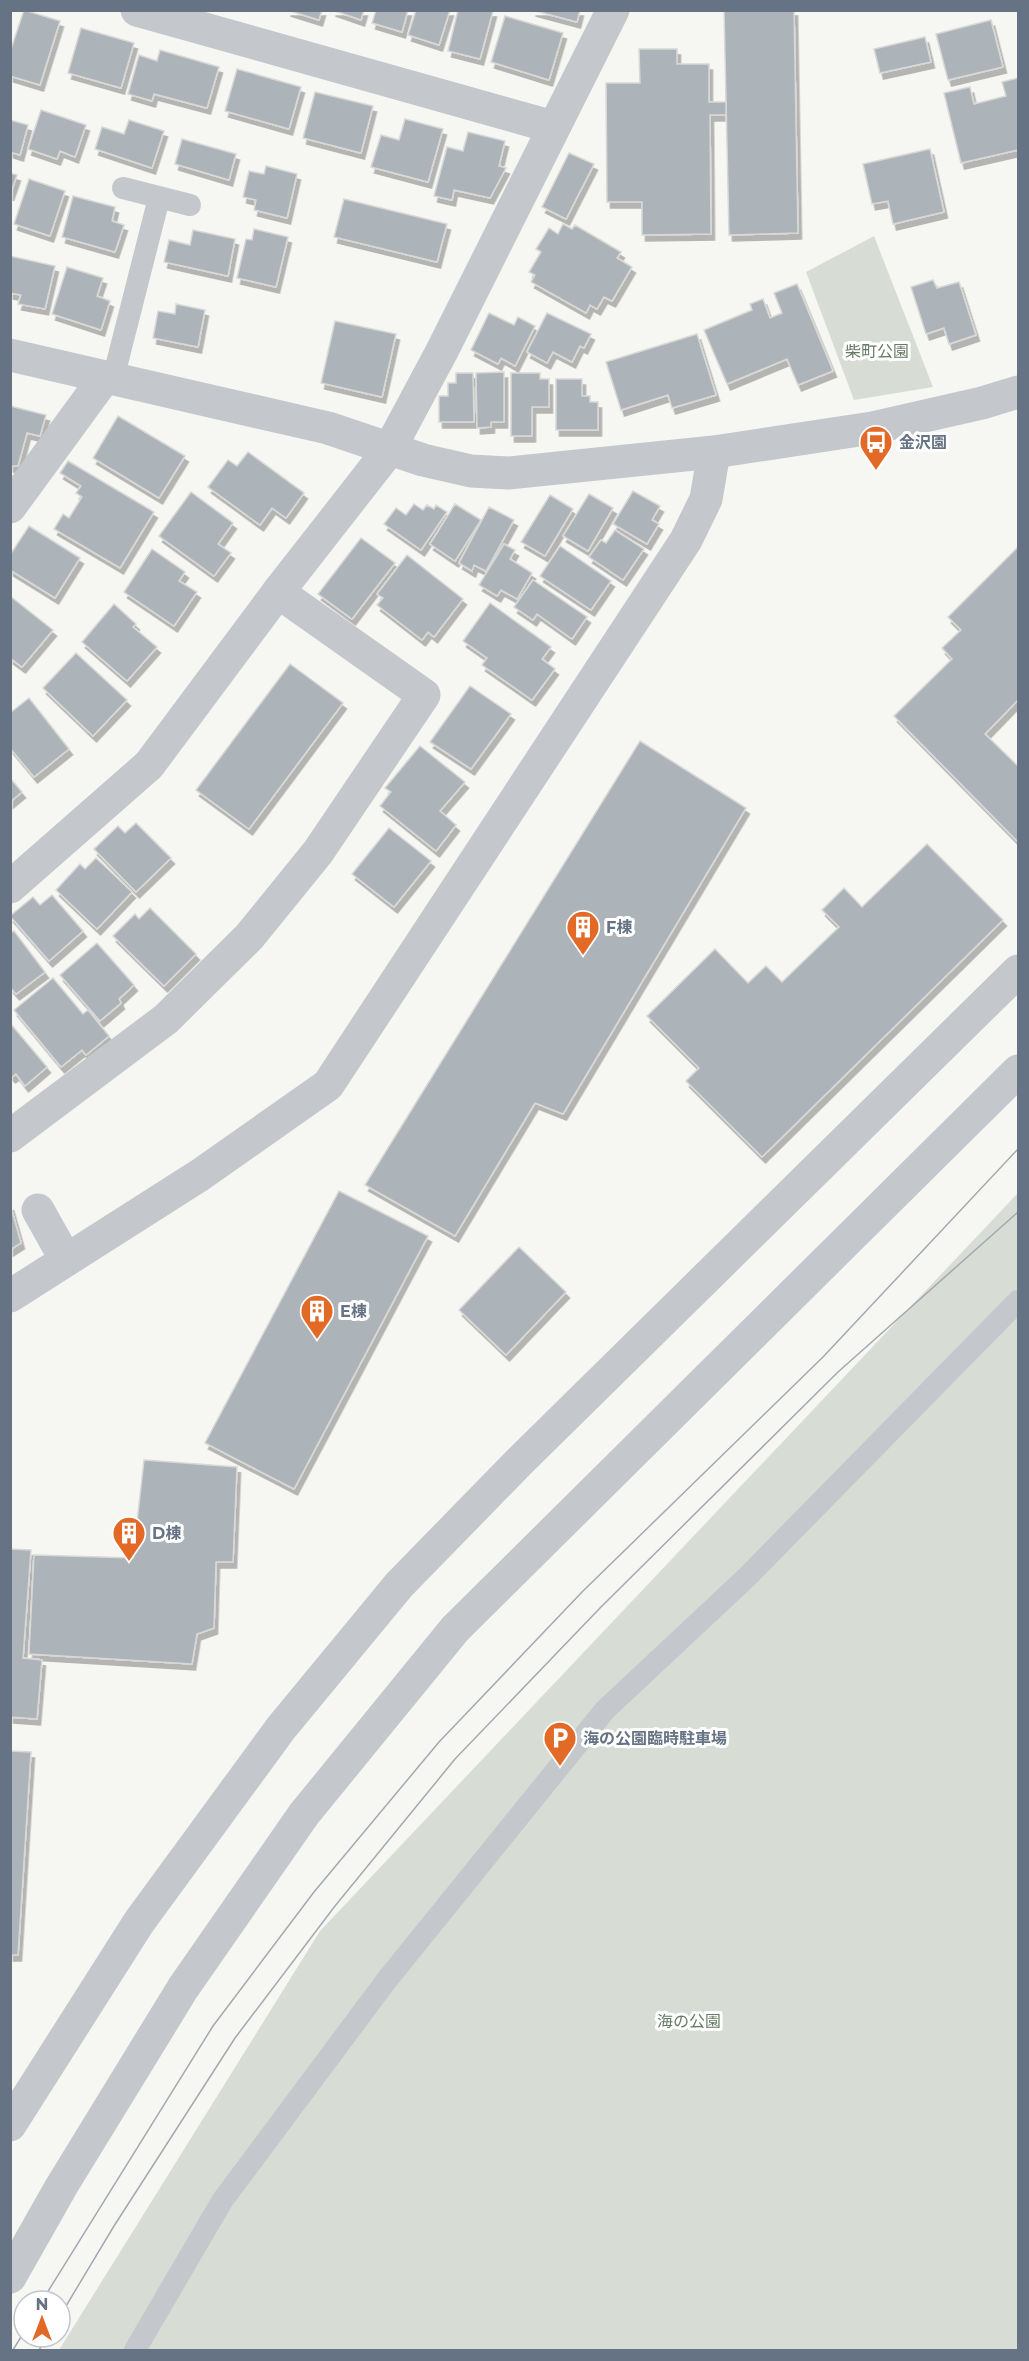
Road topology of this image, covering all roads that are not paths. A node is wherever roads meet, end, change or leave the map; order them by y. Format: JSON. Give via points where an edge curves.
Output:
{"nodes":[{"id":1,"x":137,"y":10,"type":"edge"},
{"id":2,"x":614,"y":10,"type":"edge"},
{"id":3,"x":553,"y":128,"type":"junction"},
{"id":4,"x":123,"y":188,"type":"dead end"},
{"id":5,"x":159,"y":198,"type":"junction"},
{"id":6,"x":190,"y":206,"type":"dead end"},
{"id":7,"x":10,"y":355,"type":"edge"},
{"id":8,"x":109,"y":378,"type":"junction"},
{"id":9,"x":1018,"y":392,"type":"edge"},
{"id":10,"x":389,"y":450,"type":"junction"},
{"id":11,"x":714,"y":452,"type":"junction"},
{"id":12,"x":10,"y":507,"type":"edge"},
{"id":13,"x":278,"y":592,"type":"junction"},
{"id":14,"x":10,"y":887,"type":"edge"},
{"id":15,"x":1018,"y":971,"type":"edge"},
{"id":16,"x":1018,"y":1071,"type":"edge"},
{"id":17,"x":10,"y":1136,"type":"edge"},
{"id":18,"x":38,"y":1210,"type":"dead end"},
{"id":19,"x":66,"y":1260,"type":"junction"},
{"id":20,"x":10,"y":1296,"type":"edge"},
{"id":21,"x":1018,"y":1301,"type":"edge"},
{"id":22,"x":10,"y":2125,"type":"edge"},
{"id":23,"x":10,"y":2277,"type":"edge"},
{"id":24,"x":135,"y":2350,"type":"edge"}],
"edges":[{"from":1,"to":3,"type":"street"},
{"from":2,"to":3,"type":"street"},
{"from":3,"to":10,"type":"street"},
{"from":4,"to":5,"type":"lane"},
{"from":5,"to":6,"type":"lane"},
{"from":5,"to":8,"type":"lane"},
{"from":7,"to":8,"type":"street"},
{"from":8,"to":10,"type":"street","via":[[328,428]]},
{"from":8,"to":12,"type":"street"},
{"from":9,"to":11,"type":"street","via":[[882,426]]},
{"from":10,"to":11,"type":"street","via":[[471,471],[508,473]]},
{"from":10,"to":13,"type":"street"},
{"from":11,"to":19,"type":"street","via":[[706,499],[686,540],[328,1085],[200,1175]]},
{"from":13,"to":14,"type":"street","via":[[149,765]]},
{"from":13,"to":17,"type":"street","via":[[424,695],[318,852],[249,937],[166,1018]]},
{"from":15,"to":22,"type":"street","via":[[399,1585],[281,1728],[139,1922]]},
{"from":16,"to":23,"type":"street","via":[[455,1629],[304,1814],[183,1988]]},
{"from":18,"to":19,"type":"street"},
{"from":19,"to":20,"type":"street"},
{"from":21,"to":24,"type":"lane","via":[[747,1577],[606,1710],[386,1981],[222,2201]]}]}
